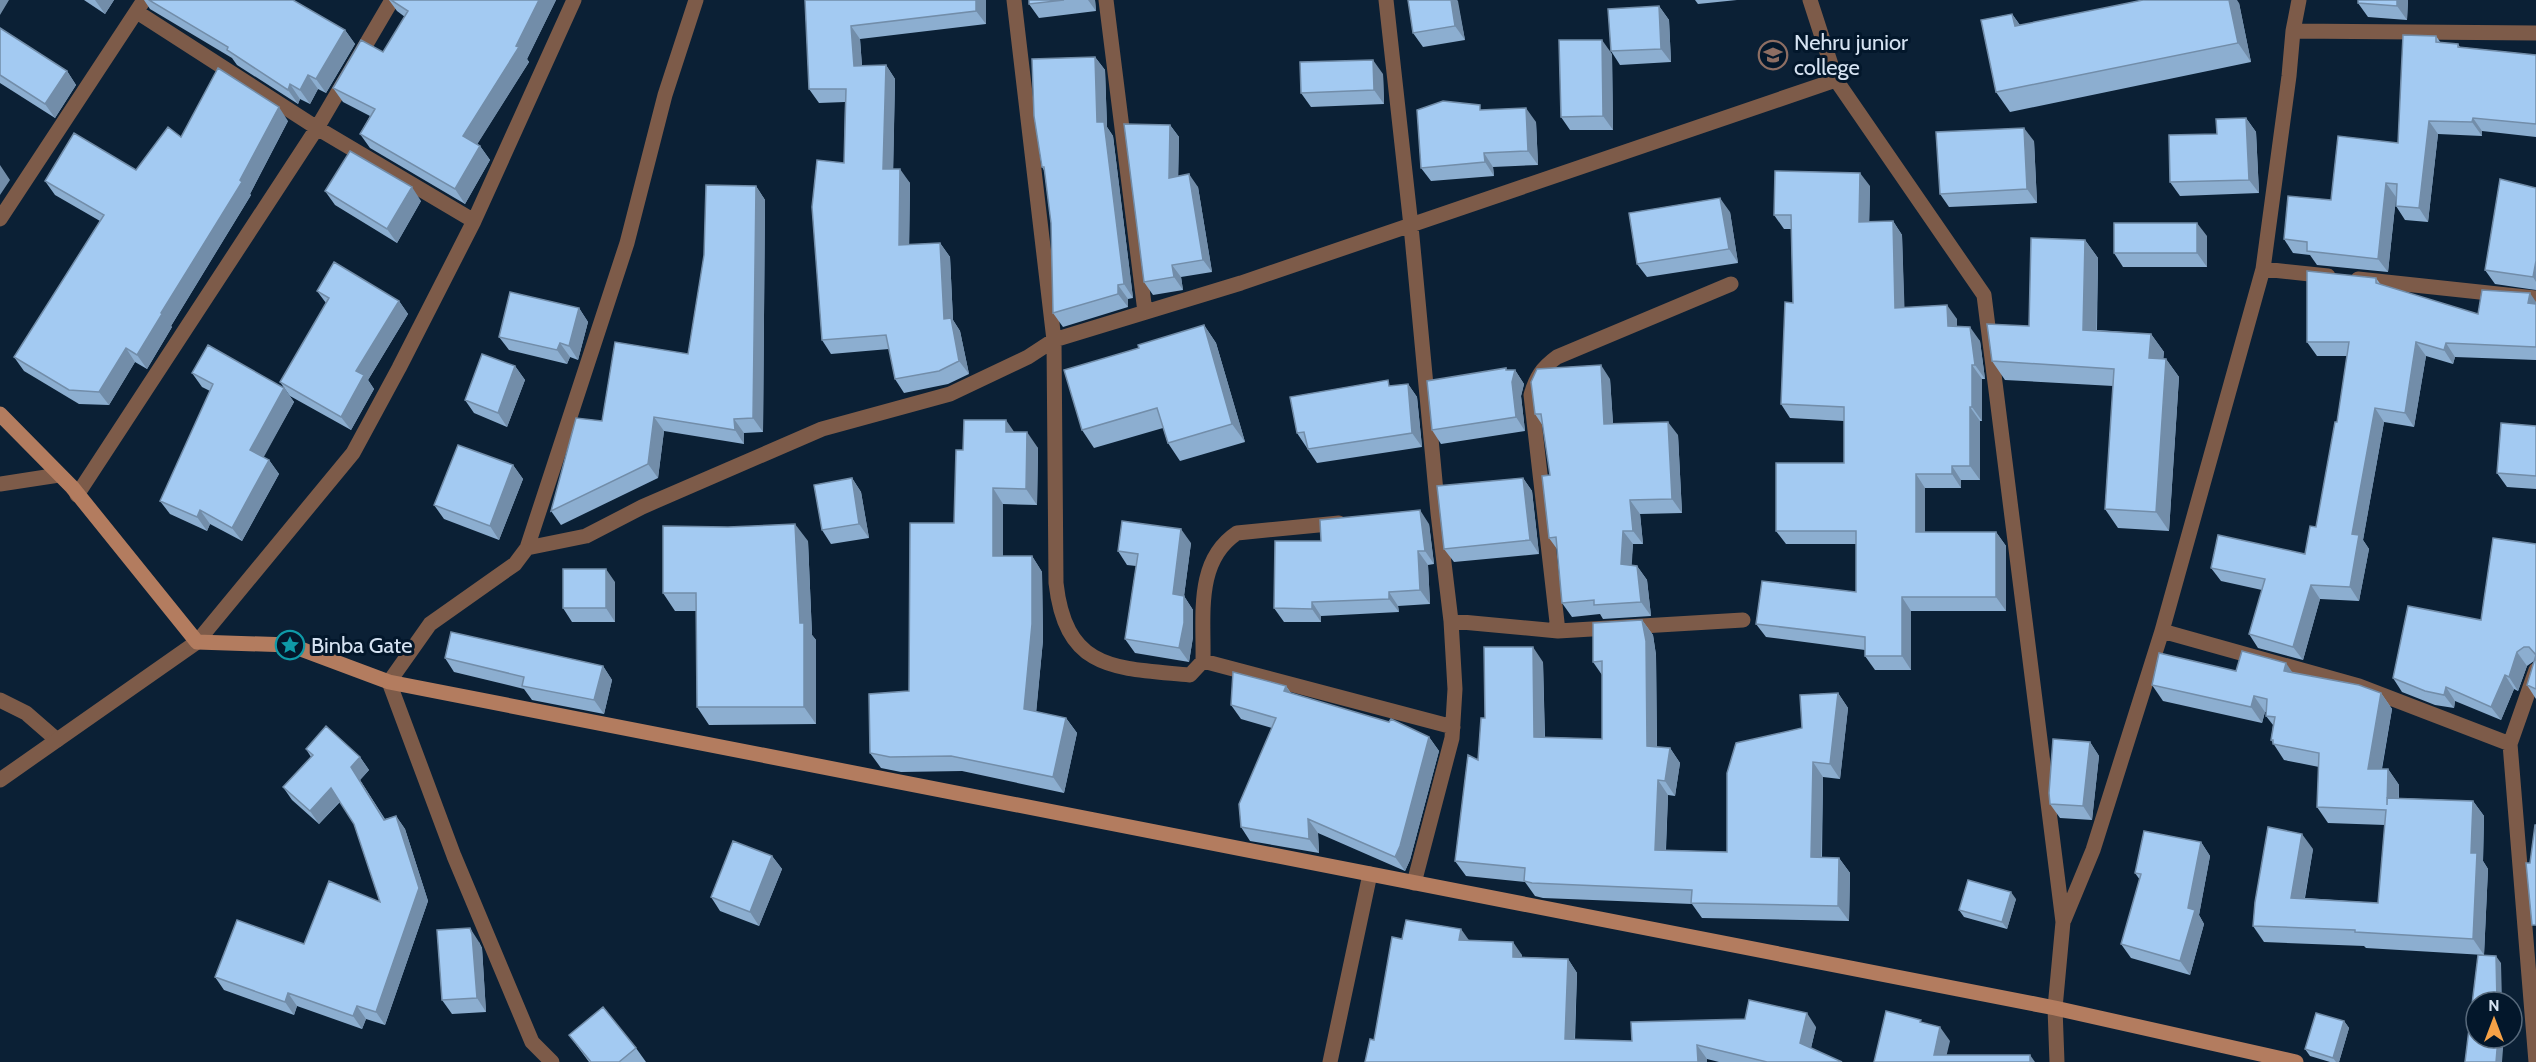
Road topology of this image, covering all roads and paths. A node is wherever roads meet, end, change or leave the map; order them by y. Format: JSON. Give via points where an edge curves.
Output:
{"nodes":[{"id":1,"x":392,"y":0,"type":"edge"},
{"id":2,"x":574,"y":0,"type":"edge"},
{"id":3,"x":696,"y":0,"type":"edge"},
{"id":4,"x":1014,"y":0,"type":"edge"},
{"id":5,"x":1106,"y":0,"type":"edge"},
{"id":6,"x":1386,"y":0,"type":"edge"},
{"id":7,"x":1810,"y":0,"type":"edge"},
{"id":8,"x":2299,"y":0,"type":"edge"},
{"id":9,"x":141,"y":6,"type":"edge"},
{"id":10,"x":2293,"y":31,"type":"junction"},
{"id":11,"x":2536,"y":33,"type":"edge"},
{"id":12,"x":1836,"y":80,"type":"junction"},
{"id":13,"x":317,"y":128,"type":"junction"},
{"id":14,"x":0,"y":219,"type":"edge"},
{"id":15,"x":474,"y":221,"type":"junction"},
{"id":16,"x":1411,"y":226,"type":"junction"},
{"id":17,"x":2263,"y":269,"type":"junction"},
{"id":18,"x":1731,"y":284,"type":"dead end"},
{"id":19,"x":2536,"y":298,"type":"edge"},
{"id":20,"x":1145,"y":312,"type":"junction"},
{"id":21,"x":1054,"y":340,"type":"junction"},
{"id":22,"x":0,"y":414,"type":"edge"},
{"id":23,"x":59,"y":475,"type":"junction"},
{"id":24,"x":0,"y":484,"type":"edge"},
{"id":25,"x":77,"y":495,"type":"junction"},
{"id":26,"x":1355,"y":521,"type":"edge"},
{"id":27,"x":528,"y":548,"type":"junction"},
{"id":28,"x":1743,"y":620,"type":"dead end"},
{"id":29,"x":1451,"y":621,"type":"junction"},
{"id":30,"x":1558,"y":631,"type":"junction"},
{"id":31,"x":2162,"y":631,"type":"junction"},
{"id":32,"x":197,"y":642,"type":"junction"},
{"id":33,"x":1203,"y":661,"type":"junction"},
{"id":34,"x":2536,"y":670,"type":"edge"},
{"id":35,"x":389,"y":682,"type":"junction"},
{"id":36,"x":0,"y":700,"type":"edge"},
{"id":37,"x":1453,"y":727,"type":"junction"},
{"id":38,"x":57,"y":740,"type":"junction"},
{"id":39,"x":2510,"y":744,"type":"junction"},
{"id":40,"x":0,"y":780,"type":"edge"},
{"id":41,"x":1370,"y":874,"type":"junction"},
{"id":42,"x":1414,"y":883,"type":"junction"},
{"id":43,"x":2063,"y":922,"type":"junction"},
{"id":44,"x":2055,"y":1008,"type":"junction"},
{"id":45,"x":552,"y":1062,"type":"edge"},
{"id":46,"x":1330,"y":1062,"type":"edge"},
{"id":47,"x":2056,"y":1062,"type":"edge"},
{"id":48,"x":2295,"y":1062,"type":"edge"},
{"id":49,"x":2536,"y":1062,"type":"edge"}],
"edges":[{"from":1,"to":13,"type":"street"},
{"from":2,"to":15,"type":"street"},
{"from":3,"to":27,"type":"street","via":[[665,95],[627,243]]},
{"from":4,"to":21,"type":"street"},
{"from":5,"to":20,"type":"street"},
{"from":6,"to":16,"type":"street"},
{"from":7,"to":12,"type":"street"},
{"from":8,"to":10,"type":"street"},
{"from":9,"to":13,"type":"street"},
{"from":9,"to":14,"type":"street"},
{"from":10,"to":11,"type":"street"},
{"from":10,"to":17,"type":"street"},
{"from":12,"to":16,"type":"street"},
{"from":12,"to":43,"type":"street","via":[[1984,295]]},
{"from":13,"to":15,"type":"street"},
{"from":13,"to":25,"type":"street"},
{"from":15,"to":32,"type":"street","via":[[353,453]]},
{"from":16,"to":20,"type":"street"},
{"from":16,"to":29,"type":"street","via":[[1432,514]]},
{"from":17,"to":19,"type":"street"},
{"from":17,"to":31,"type":"street"},
{"from":18,"to":30,"type":"street","via":[[1557,357],[1543,367],[1535,380],[1531,395]]},
{"from":20,"to":21,"type":"street"},
{"from":21,"to":27,"type":"street","via":[[1028,357],[950,394],[822,429],[642,507],[586,536]]},
{"from":21,"to":33,"type":"street","via":[[1056,583],[1058,605],[1070,632],[1088,656],[1123,669],[1190,675]]},
{"from":22,"to":23,"type":"main road"},
{"from":23,"to":24,"type":"street"},
{"from":23,"to":25,"type":"main road"},
{"from":25,"to":32,"type":"main road"},
{"from":26,"to":33,"type":"street","via":[[1237,532],[1224,541],[1206,576]]},
{"from":27,"to":35,"type":"street","via":[[515,564],[430,624]]},
{"from":28,"to":30,"type":"street"},
{"from":29,"to":30,"type":"street"},
{"from":29,"to":37,"type":"street"},
{"from":31,"to":39,"type":"street","via":[[2359,686]]},
{"from":31,"to":43,"type":"street","via":[[2093,850]]},
{"from":32,"to":35,"type":"main road","via":[[290,645]]},
{"from":32,"to":38,"type":"street"},
{"from":33,"to":37,"type":"street"},
{"from":34,"to":39,"type":"street"},
{"from":35,"to":41,"type":"main road"},
{"from":35,"to":45,"type":"street","via":[[454,856],[532,1042]]},
{"from":36,"to":38,"type":"street","via":[[26,713]]},
{"from":37,"to":42,"type":"street"},
{"from":38,"to":40,"type":"street"},
{"from":39,"to":49,"type":"street"},
{"from":41,"to":42,"type":"main road"},
{"from":41,"to":46,"type":"street"},
{"from":42,"to":44,"type":"main road"},
{"from":43,"to":44,"type":"street"},
{"from":44,"to":47,"type":"street"},
{"from":44,"to":48,"type":"main road"}]}
